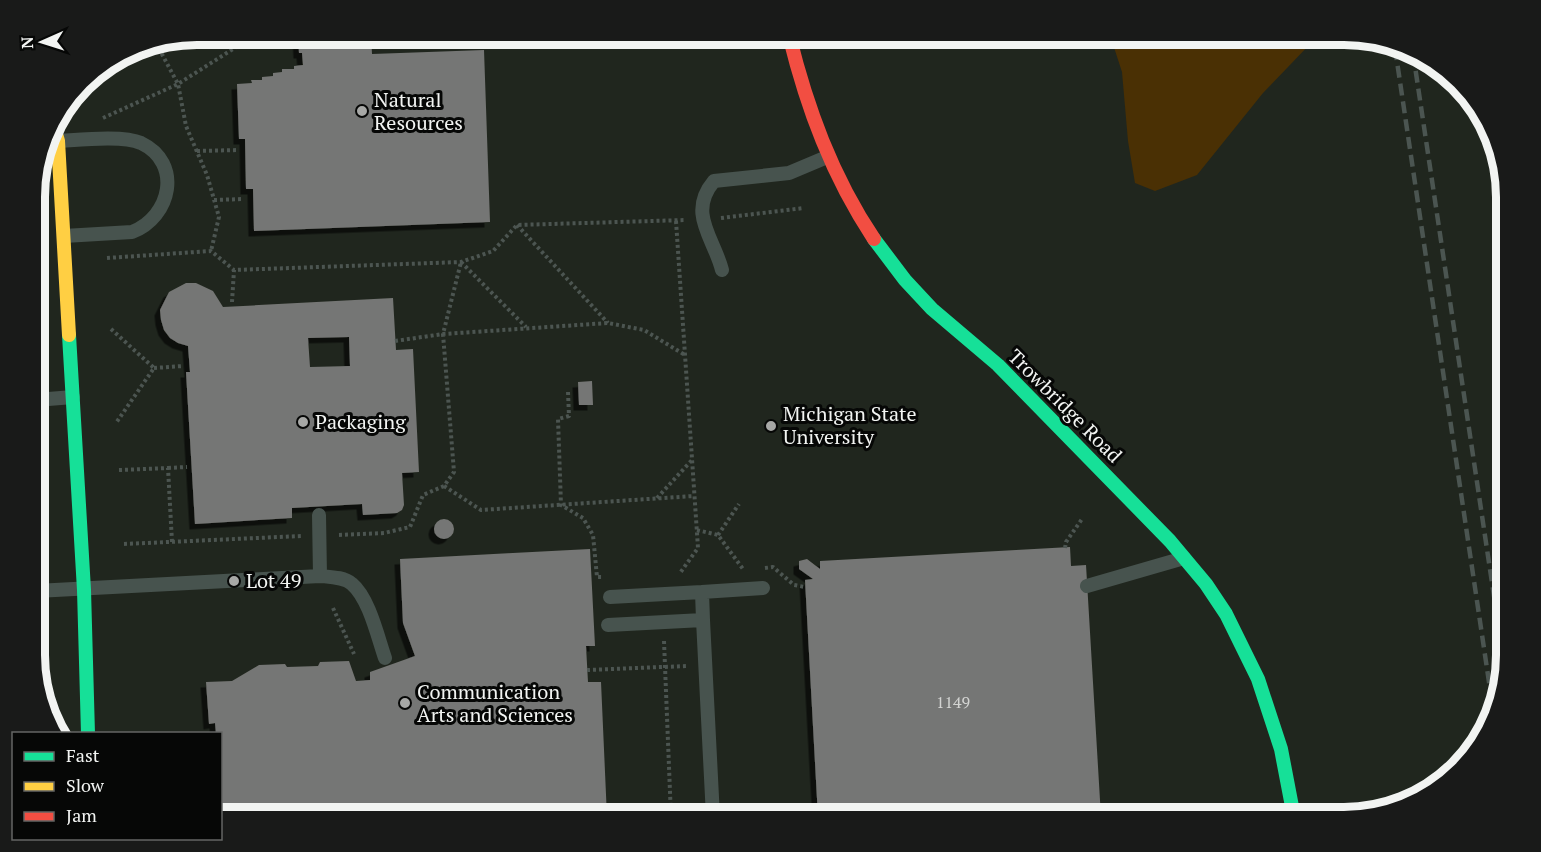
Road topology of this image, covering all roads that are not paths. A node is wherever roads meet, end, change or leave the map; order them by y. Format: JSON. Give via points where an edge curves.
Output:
{"nodes":[{"id":1,"x":792,"y":45,"type":"edge"},
{"id":2,"x":58,"y":141,"type":"joint"},
{"id":3,"x":827,"y":157,"type":"junction"},
{"id":4,"x":64,"y":236,"type":"junction"},
{"id":5,"x":722,"y":270,"type":"dead end"},
{"id":6,"x":74,"y":397,"type":"junction"},
{"id":7,"x":45,"y":399,"type":"edge"},
{"id":8,"x":319,"y":515,"type":"dead end"},
{"id":9,"x":1186,"y":557,"type":"junction"},
{"id":10,"x":321,"y":576,"type":"junction"},
{"id":11,"x":1087,"y":586,"type":"dead end"},
{"id":12,"x":764,"y":588,"type":"dead end"},
{"id":13,"x":84,"y":590,"type":"junction"},
{"id":14,"x":45,"y":591,"type":"edge"},
{"id":15,"x":702,"y":592,"type":"junction"},
{"id":16,"x":610,"y":597,"type":"dead end"},
{"id":17,"x":703,"y":620,"type":"junction"},
{"id":18,"x":608,"y":625,"type":"dead end"},
{"id":19,"x":385,"y":658,"type":"dead end"},
{"id":20,"x":88,"y":732,"type":"edge"},
{"id":21,"x":712,"y":807,"type":"edge"},
{"id":22,"x":1293,"y":807,"type":"edge"}],
"edges":[{"from":1,"to":3,"type":"street","name":"Trowbridge Road"},
{"from":2,"to":4,"type":"street"},
{"from":2,"to":4,"type":"lane","via":[[128,139],[140,143],[159,158],[167,181],[159,213],[142,228]]},
{"from":3,"to":5,"type":"lane","via":[[789,173],[714,180],[703,197],[703,220]]},
{"from":3,"to":9,"type":"street","name":"Trowbridge Road","via":[[857,214],[902,275],[963,338],[998,365]]},
{"from":4,"to":6,"type":"street"},
{"from":6,"to":7,"type":"lane"},
{"from":6,"to":13,"type":"street"},
{"from":8,"to":10,"type":"lane"},
{"from":9,"to":11,"type":"lane"},
{"from":9,"to":22,"type":"street","name":"Trowbridge Road","via":[[1212,594],[1255,674],[1283,751]]},
{"from":10,"to":13,"type":"lane"},
{"from":10,"to":19,"type":"lane","via":[[351,583],[362,595]]},
{"from":12,"to":15,"type":"lane"},
{"from":13,"to":14,"type":"lane"},
{"from":13,"to":20,"type":"street"},
{"from":15,"to":16,"type":"lane"},
{"from":15,"to":17,"type":"lane"},
{"from":17,"to":18,"type":"lane"},
{"from":17,"to":21,"type":"lane"}]}
